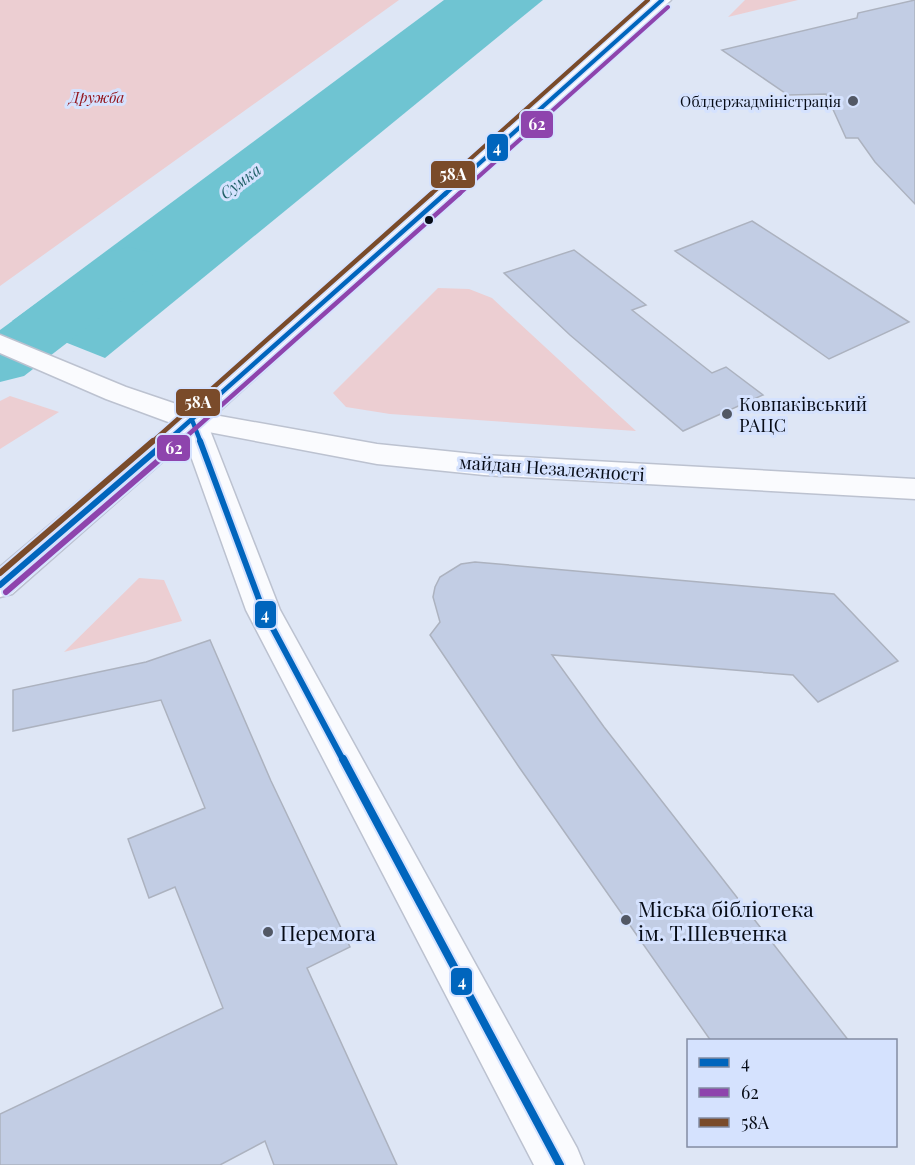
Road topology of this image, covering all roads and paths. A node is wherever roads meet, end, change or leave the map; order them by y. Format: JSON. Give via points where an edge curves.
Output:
{"nodes":[{"id":1,"x":662,"y":0,"type":"edge"},
{"id":2,"x":0,"y":343,"type":"edge"},
{"id":3,"x":192,"y":420,"type":"junction"},
{"id":4,"x":915,"y":489,"type":"edge"},
{"id":5,"x":0,"y":585,"type":"edge"},
{"id":6,"x":560,"y":1165,"type":"edge"}],
"edges":[{"from":1,"to":3,"type":"main road"},
{"from":2,"to":3,"type":"main road","name":"майдан Незалежності","via":[[116,393]]},
{"from":3,"to":4,"type":"main road","name":"майдан Незалежності","via":[[377,454],[484,465]]},
{"from":3,"to":5,"type":"main road"},
{"from":3,"to":6,"type":"main road","via":[[263,610]]}]}
